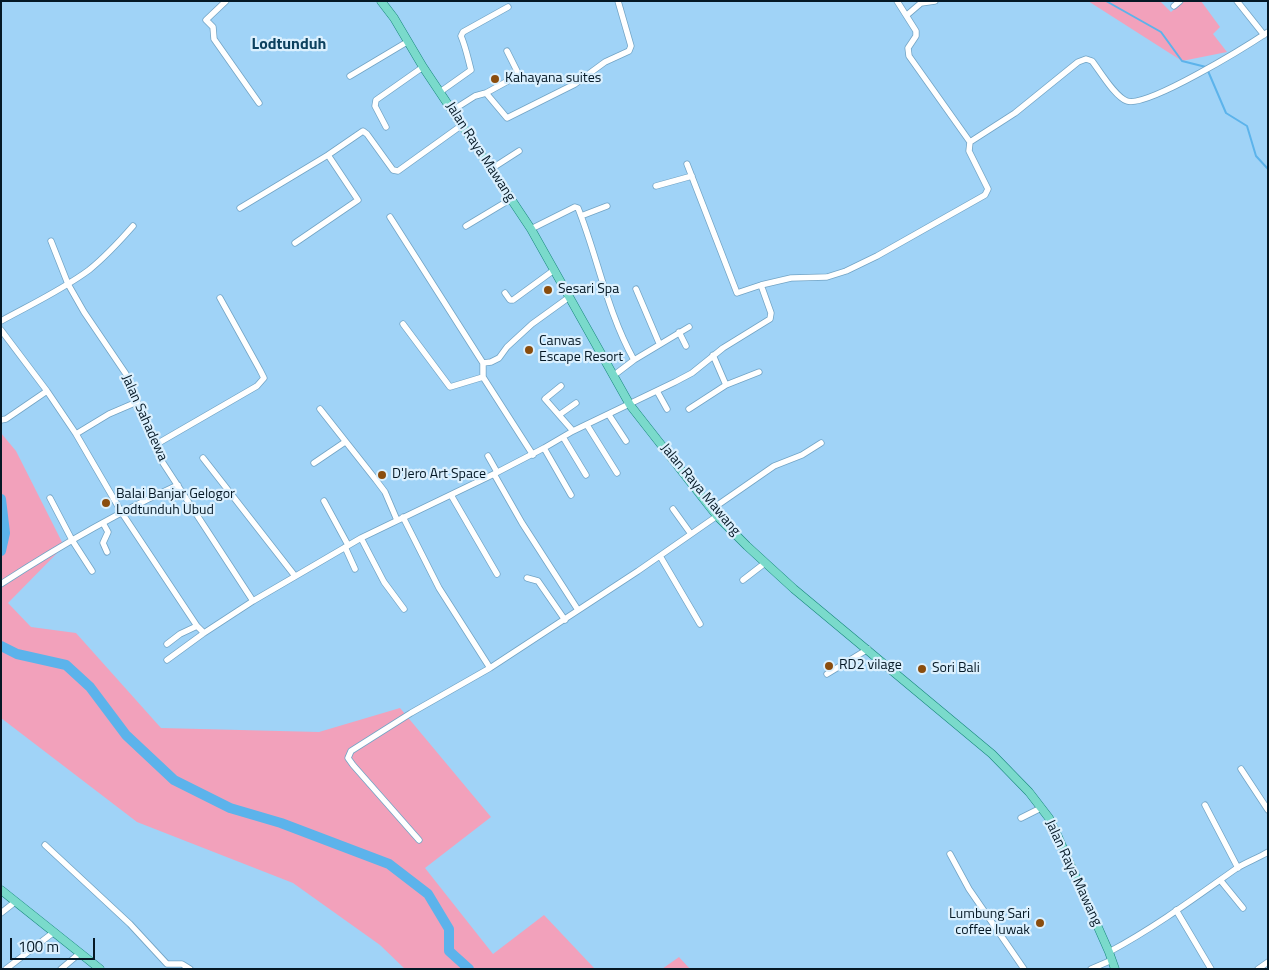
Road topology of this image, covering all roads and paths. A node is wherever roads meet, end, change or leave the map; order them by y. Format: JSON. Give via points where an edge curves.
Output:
{"nodes":[{"id":1,"x":226,"y":1,"type":"edge"},
{"id":2,"x":381,"y":1,"type":"edge"},
{"id":3,"x":618,"y":1,"type":"edge"},
{"id":4,"x":897,"y":1,"type":"edge"},
{"id":5,"x":935,"y":1,"type":"edge"},
{"id":6,"x":1180,"y":1,"type":"edge"},
{"id":7,"x":1237,"y":1,"type":"edge"},
{"id":8,"x":1174,"y":6,"type":"dead end"},
{"id":9,"x":508,"y":7,"type":"dead end"},
{"id":10,"x":906,"y":15,"type":"junction"},
{"id":11,"x":1266,"y":34,"type":"edge"},
{"id":12,"x":407,"y":42,"type":"junction"},
{"id":13,"x":507,"y":51,"type":"dead end"},
{"id":14,"x":423,"y":67,"type":"junction"},
{"id":15,"x":350,"y":76,"type":"dead end"},
{"id":16,"x":440,"y":92,"type":"junction"},
{"id":17,"x":486,"y":92,"type":"junction"},
{"id":18,"x":259,"y":103,"type":"dead end"},
{"id":19,"x":453,"y":110,"type":"junction"},
{"id":20,"x":462,"y":125,"type":"junction"},
{"id":21,"x":386,"y":127,"type":"dead end"},
{"id":22,"x":970,"y":142,"type":"junction"},
{"id":23,"x":520,"y":151,"type":"dead end"},
{"id":24,"x":328,"y":155,"type":"junction"},
{"id":25,"x":688,"y":164,"type":"dead end"},
{"id":26,"x":491,"y":169,"type":"junction"},
{"id":27,"x":692,"y":176,"type":"junction"},
{"id":28,"x":656,"y":186,"type":"dead end"},
{"id":29,"x":511,"y":199,"type":"junction"},
{"id":30,"x":607,"y":206,"type":"dead end"},
{"id":31,"x":240,"y":208,"type":"dead end"},
{"id":32,"x":581,"y":216,"type":"junction"},
{"id":33,"x":390,"y":217,"type":"dead end"},
{"id":34,"x":134,"y":226,"type":"dead end"},
{"id":35,"x":466,"y":226,"type":"dead end"},
{"id":36,"x":531,"y":230,"type":"junction"},
{"id":37,"x":51,"y":241,"type":"dead end"},
{"id":38,"x":295,"y":243,"type":"dead end"},
{"id":39,"x":554,"y":270,"type":"junction"},
{"id":40,"x":68,"y":284,"type":"junction"},
{"id":41,"x":761,"y":285,"type":"junction"},
{"id":42,"x":636,"y":289,"type":"dead end"},
{"id":43,"x":505,"y":293,"type":"dead end"},
{"id":44,"x":220,"y":298,"type":"dead end"},
{"id":45,"x":568,"y":298,"type":"junction"},
{"id":46,"x":1,"y":321,"type":"edge"},
{"id":47,"x":403,"y":324,"type":"dead end"},
{"id":48,"x":689,"y":327,"type":"dead end"},
{"id":49,"x":1,"y":330,"type":"edge"},
{"id":50,"x":679,"y":332,"type":"junction"},
{"id":51,"x":659,"y":343,"type":"junction"},
{"id":52,"x":686,"y":346,"type":"dead end"},
{"id":53,"x":713,"y":355,"type":"junction"},
{"id":54,"x":634,"y":360,"type":"junction"},
{"id":55,"x":483,"y":363,"type":"junction"},
{"id":56,"x":759,"y":372,"type":"dead end"},
{"id":57,"x":613,"y":376,"type":"junction"},
{"id":58,"x":483,"y":377,"type":"junction"},
{"id":59,"x":726,"y":385,"type":"junction"},
{"id":60,"x":560,"y":386,"type":"dead end"},
{"id":61,"x":48,"y":391,"type":"junction"},
{"id":62,"x":657,"y":391,"type":"junction"},
{"id":63,"x":137,"y":402,"type":"junction"},
{"id":64,"x":576,"y":403,"type":"dead end"},
{"id":65,"x":630,"y":405,"type":"junction"},
{"id":66,"x":320,"y":409,"type":"dead end"},
{"id":67,"x":667,"y":409,"type":"dead end"},
{"id":68,"x":689,"y":409,"type":"dead end"},
{"id":69,"x":559,"y":415,"type":"junction"},
{"id":70,"x":609,"y":415,"type":"junction"},
{"id":71,"x":1,"y":420,"type":"edge"},
{"id":72,"x":587,"y":425,"type":"junction"},
{"id":73,"x":573,"y":431,"type":"junction"},
{"id":74,"x":76,"y":434,"type":"junction"},
{"id":75,"x":563,"y":437,"type":"junction"},
{"id":76,"x":626,"y":441,"type":"dead end"},
{"id":77,"x":345,"y":442,"type":"junction"},
{"id":78,"x":821,"y":443,"type":"dead end"},
{"id":79,"x":155,"y":445,"type":"junction"},
{"id":80,"x":544,"y":448,"type":"junction"},
{"id":81,"x":532,"y":454,"type":"junction"},
{"id":82,"x":488,"y":456,"type":"dead end"},
{"id":83,"x":203,"y":458,"type":"dead end"},
{"id":84,"x":314,"y":463,"type":"dead end"},
{"id":85,"x":496,"y":473,"type":"junction"},
{"id":86,"x":617,"y":473,"type":"dead end"},
{"id":87,"x":586,"y":475,"type":"dead end"},
{"id":88,"x":178,"y":485,"type":"junction"},
{"id":89,"x":451,"y":495,"type":"junction"},
{"id":90,"x":571,"y":495,"type":"dead end"},
{"id":91,"x":50,"y":498,"type":"dead end"},
{"id":92,"x":324,"y":500,"type":"dead end"},
{"id":93,"x":673,"y":509,"type":"dead end"},
{"id":94,"x":712,"y":509,"type":"junction"},
{"id":95,"x":122,"y":513,"type":"junction"},
{"id":96,"x":718,"y":516,"type":"junction"},
{"id":97,"x":404,"y":517,"type":"junction"},
{"id":98,"x":397,"y":520,"type":"junction"},
{"id":99,"x":103,"y":523,"type":"junction"},
{"id":100,"x":691,"y":534,"type":"junction"},
{"id":101,"x":361,"y":538,"type":"junction"},
{"id":102,"x":72,"y":540,"type":"junction"},
{"id":103,"x":347,"y":546,"type":"junction"},
{"id":104,"x":107,"y":552,"type":"dead end"},
{"id":105,"x":660,"y":556,"type":"junction"},
{"id":106,"x":764,"y":563,"type":"junction"},
{"id":107,"x":355,"y":569,"type":"dead end"},
{"id":108,"x":92,"y":571,"type":"dead end"},
{"id":109,"x":497,"y":574,"type":"dead end"},
{"id":110,"x":295,"y":576,"type":"junction"},
{"id":111,"x":527,"y":578,"type":"dead end"},
{"id":112,"x":743,"y":580,"type":"dead end"},
{"id":113,"x":1,"y":584,"type":"edge"},
{"id":114,"x":253,"y":601,"type":"junction"},
{"id":115,"x":404,"y":609,"type":"dead end"},
{"id":116,"x":578,"y":610,"type":"junction"},
{"id":117,"x":565,"y":620,"type":"junction"},
{"id":118,"x":700,"y":624,"type":"dead end"},
{"id":119,"x":197,"y":626,"type":"junction"},
{"id":120,"x":204,"y":633,"type":"junction"},
{"id":121,"x":167,"y":644,"type":"dead end"},
{"id":122,"x":868,"y":649,"type":"junction"},
{"id":123,"x":167,"y":660,"type":"dead end"},
{"id":124,"x":490,"y":668,"type":"junction"},
{"id":125,"x":827,"y":674,"type":"dead end"},
{"id":126,"x":1241,"y":769,"type":"dead end"},
{"id":127,"x":1205,"y":805,"type":"dead end"},
{"id":128,"x":1041,"y":808,"type":"junction"},
{"id":129,"x":1268,"y":810,"type":"edge"},
{"id":130,"x":1021,"y":818,"type":"dead end"},
{"id":131,"x":419,"y":840,"type":"dead end"},
{"id":132,"x":45,"y":845,"type":"dead end"},
{"id":133,"x":1268,"y":852,"type":"edge"},
{"id":134,"x":950,"y":854,"type":"dead end"},
{"id":135,"x":1238,"y":868,"type":"junction"},
{"id":136,"x":1221,"y":881,"type":"junction"},
{"id":137,"x":1,"y":890,"type":"edge"},
{"id":138,"x":15,"y":902,"type":"junction"},
{"id":139,"x":1242,"y":908,"type":"dead end"},
{"id":140,"x":1176,"y":910,"type":"junction"},
{"id":141,"x":1,"y":913,"type":"edge"},
{"id":142,"x":54,"y":932,"type":"junction"},
{"id":143,"x":1109,"y":952,"type":"junction"},
{"id":144,"x":80,"y":953,"type":"junction"},
{"id":145,"x":1112,"y":960,"type":"junction"},
{"id":146,"x":1268,"y":962,"type":"edge"},
{"id":147,"x":6,"y":969,"type":"edge"},
{"id":148,"x":61,"y":969,"type":"edge"},
{"id":149,"x":100,"y":969,"type":"edge"},
{"id":150,"x":190,"y":969,"type":"edge"},
{"id":151,"x":1024,"y":969,"type":"edge"},
{"id":152,"x":1091,"y":969,"type":"edge"},
{"id":153,"x":1115,"y":969,"type":"edge"},
{"id":154,"x":1211,"y":969,"type":"edge"},
{"id":155,"x":1258,"y":969,"type":"edge"}],
"edges":[{"from":1,"to":18,"type":"street","via":[[206,20],[213,27],[214,39]]},
{"from":2,"to":12,"type":"main road","name":"Jalan Raya Mawang"},
{"from":3,"to":17,"type":"street","via":[[631,46],[628,51],[605,62],[575,84],[507,118]]},
{"from":4,"to":10,"type":"street"},
{"from":5,"to":10,"type":"street","via":[[921,3]]},
{"from":6,"to":8,"type":"street"},
{"from":7,"to":11,"type":"street"},
{"from":9,"to":16,"type":"street","via":[[463,32],[471,70]]},
{"from":10,"to":22,"type":"street","via":[[916,33],[908,48],[909,56]]},
{"from":11,"to":22,"type":"street","via":[[1198,74],[1131,102],[1124,100],[1092,61],[1086,59],[1015,113]]},
{"from":12,"to":14,"type":"main road","name":"Jalan Raya Mawang"},
{"from":12,"to":15,"type":"street"},
{"from":13,"to":17,"type":"street","via":[[518,76]]},
{"from":14,"to":16,"type":"main road","name":"Jalan Raya Mawang"},
{"from":14,"to":21,"type":"street","via":[[376,100],[375,106]]},
{"from":16,"to":19,"type":"main road","name":"Jalan Raya Mawang"},
{"from":17,"to":19,"type":"street"},
{"from":19,"to":20,"type":"main road","name":"Jalan Raya Mawang"},
{"from":20,"to":24,"type":"street","via":[[398,171],[393,170],[363,132]]},
{"from":20,"to":26,"type":"main road","name":"Jalan Raya Mawang"},
{"from":22,"to":41,"type":"street","via":[[968,151],[988,189],[985,194],[846,271]]},
{"from":23,"to":26,"type":"street"},
{"from":24,"to":31,"type":"street"},
{"from":24,"to":38,"type":"street","via":[[358,200]]},
{"from":25,"to":27,"type":"street"},
{"from":26,"to":29,"type":"main road","name":"Jalan Raya Mawang"},
{"from":27,"to":28,"type":"street"},
{"from":27,"to":41,"type":"street","via":[[737,294]]},
{"from":29,"to":35,"type":"street"},
{"from":29,"to":36,"type":"main road","name":"Jalan Raya Mawang"},
{"from":30,"to":32,"type":"street"},
{"from":32,"to":36,"type":"street","via":[[578,208],[574,207]]},
{"from":32,"to":54,"type":"street","via":[[607,300]]},
{"from":33,"to":55,"type":"street"},
{"from":34,"to":40,"type":"street","via":[[109,253]]},
{"from":36,"to":39,"type":"main road","name":"Jalan Raya Mawang"},
{"from":37,"to":40,"type":"street","name":"Jalan Sahadewa"},
{"from":39,"to":43,"type":"street","via":[[513,300]]},
{"from":39,"to":45,"type":"main road","name":"Jalan Raya Mawang"},
{"from":40,"to":46,"type":"street"},
{"from":40,"to":63,"type":"street","name":"Jalan Sahadewa","via":[[126,374]]},
{"from":41,"to":53,"type":"street","via":[[771,313],[770,319]]},
{"from":42,"to":51,"type":"street"},
{"from":44,"to":79,"type":"street","via":[[264,378],[257,386]]},
{"from":45,"to":55,"type":"street","via":[[532,324],[499,358]]},
{"from":45,"to":57,"type":"main road","name":"Jalan Raya Mawang"},
{"from":47,"to":58,"type":"street","via":[[450,387]]},
{"from":48,"to":50,"type":"street"},
{"from":49,"to":61,"type":"street"},
{"from":50,"to":51,"type":"street"},
{"from":50,"to":52,"type":"street"},
{"from":51,"to":54,"type":"street"},
{"from":53,"to":59,"type":"street"},
{"from":53,"to":62,"type":"street","via":[[692,373]]},
{"from":54,"to":57,"type":"street"},
{"from":55,"to":58,"type":"street"},
{"from":56,"to":59,"type":"street"},
{"from":57,"to":65,"type":"main road","name":"Jalan Raya Mawang"},
{"from":58,"to":81,"type":"street"},
{"from":59,"to":68,"type":"street"},
{"from":60,"to":69,"type":"street","via":[[545,399]]},
{"from":61,"to":71,"type":"street"},
{"from":61,"to":74,"type":"street"},
{"from":62,"to":65,"type":"street"},
{"from":62,"to":67,"type":"street"},
{"from":63,"to":74,"type":"street"},
{"from":63,"to":79,"type":"street","name":"Jalan Sahadewa"},
{"from":64,"to":69,"type":"street"},
{"from":65,"to":70,"type":"street"},
{"from":65,"to":94,"type":"main road","name":"Jalan Raya Mawang"},
{"from":66,"to":77,"type":"street"},
{"from":69,"to":73,"type":"street"},
{"from":70,"to":72,"type":"street"},
{"from":70,"to":76,"type":"street"},
{"from":72,"to":73,"type":"street"},
{"from":72,"to":86,"type":"street"},
{"from":73,"to":75,"type":"street"},
{"from":74,"to":95,"type":"street"},
{"from":75,"to":80,"type":"street"},
{"from":75,"to":87,"type":"street"},
{"from":77,"to":84,"type":"street"},
{"from":77,"to":98,"type":"street","via":[[384,492]]},
{"from":78,"to":94,"type":"street","via":[[774,466]]},
{"from":79,"to":88,"type":"street","name":"Jalan Sahadewa"},
{"from":80,"to":81,"type":"street"},
{"from":80,"to":90,"type":"street"},
{"from":81,"to":85,"type":"street"},
{"from":82,"to":85,"type":"street"},
{"from":83,"to":110,"type":"street"},
{"from":85,"to":89,"type":"street"},
{"from":85,"to":116,"type":"street","via":[[522,523]]},
{"from":88,"to":95,"type":"street"},
{"from":88,"to":114,"type":"street","name":"Jalan Sahadewa"},
{"from":89,"to":97,"type":"street"},
{"from":89,"to":109,"type":"street"},
{"from":91,"to":102,"type":"street"},
{"from":92,"to":103,"type":"street"},
{"from":93,"to":100,"type":"street"},
{"from":94,"to":96,"type":"main road","name":"Jalan Raya Mawang"},
{"from":95,"to":99,"type":"street"},
{"from":95,"to":119,"type":"street"},
{"from":96,"to":100,"type":"street"},
{"from":96,"to":106,"type":"main road","name":"Jalan Raya Mawang"},
{"from":97,"to":98,"type":"street"},
{"from":97,"to":124,"type":"street","via":[[440,588]]},
{"from":98,"to":101,"type":"street"},
{"from":99,"to":102,"type":"street"},
{"from":99,"to":104,"type":"street","via":[[108,532],[103,543]]},
{"from":100,"to":105,"type":"street"},
{"from":101,"to":103,"type":"street"},
{"from":101,"to":115,"type":"street","via":[[384,582]]},
{"from":102,"to":108,"type":"street"},
{"from":102,"to":113,"type":"street"},
{"from":103,"to":107,"type":"street"},
{"from":103,"to":110,"type":"street"},
{"from":105,"to":116,"type":"street"},
{"from":105,"to":118,"type":"street"},
{"from":106,"to":112,"type":"street"},
{"from":106,"to":122,"type":"main road","name":"Jalan Raya Mawang"},
{"from":110,"to":114,"type":"street"},
{"from":111,"to":117,"type":"street","via":[[538,581]]},
{"from":114,"to":120,"type":"street"},
{"from":116,"to":117,"type":"street"},
{"from":117,"to":124,"type":"street"},
{"from":119,"to":120,"type":"street"},
{"from":119,"to":121,"type":"street"},
{"from":120,"to":123,"type":"street"},
{"from":122,"to":125,"type":"street"},
{"from":122,"to":128,"type":"main road","name":"Jalan Raya Mawang","via":[[1000,762]]},
{"from":124,"to":131,"type":"street","via":[[349,753],[352,765]]},
{"from":126,"to":129,"type":"street"},
{"from":127,"to":135,"type":"street"},
{"from":128,"to":130,"type":"street"},
{"from":128,"to":143,"type":"main road","name":"Jalan Raya Mawang","via":[[1059,838]]},
{"from":132,"to":150,"type":"street","via":[[130,924],[167,964],[182,964]]},
{"from":133,"to":135,"type":"street"},
{"from":134,"to":151,"type":"street","via":[[969,889]]},
{"from":135,"to":136,"type":"street"},
{"from":136,"to":139,"type":"street"},
{"from":136,"to":140,"type":"street"},
{"from":137,"to":138,"type":"main road"},
{"from":138,"to":141,"type":"street"},
{"from":138,"to":142,"type":"main road"},
{"from":140,"to":143,"type":"street"},
{"from":140,"to":154,"type":"street"},
{"from":142,"to":144,"type":"main road"},
{"from":142,"to":147,"type":"street"},
{"from":143,"to":145,"type":"main road","name":"Jalan Raya Mawang"},
{"from":144,"to":148,"type":"street"},
{"from":144,"to":149,"type":"main road"},
{"from":145,"to":152,"type":"street"},
{"from":145,"to":153,"type":"main road","name":"Jalan Raya Mawang"},
{"from":146,"to":155,"type":"street"}]}
